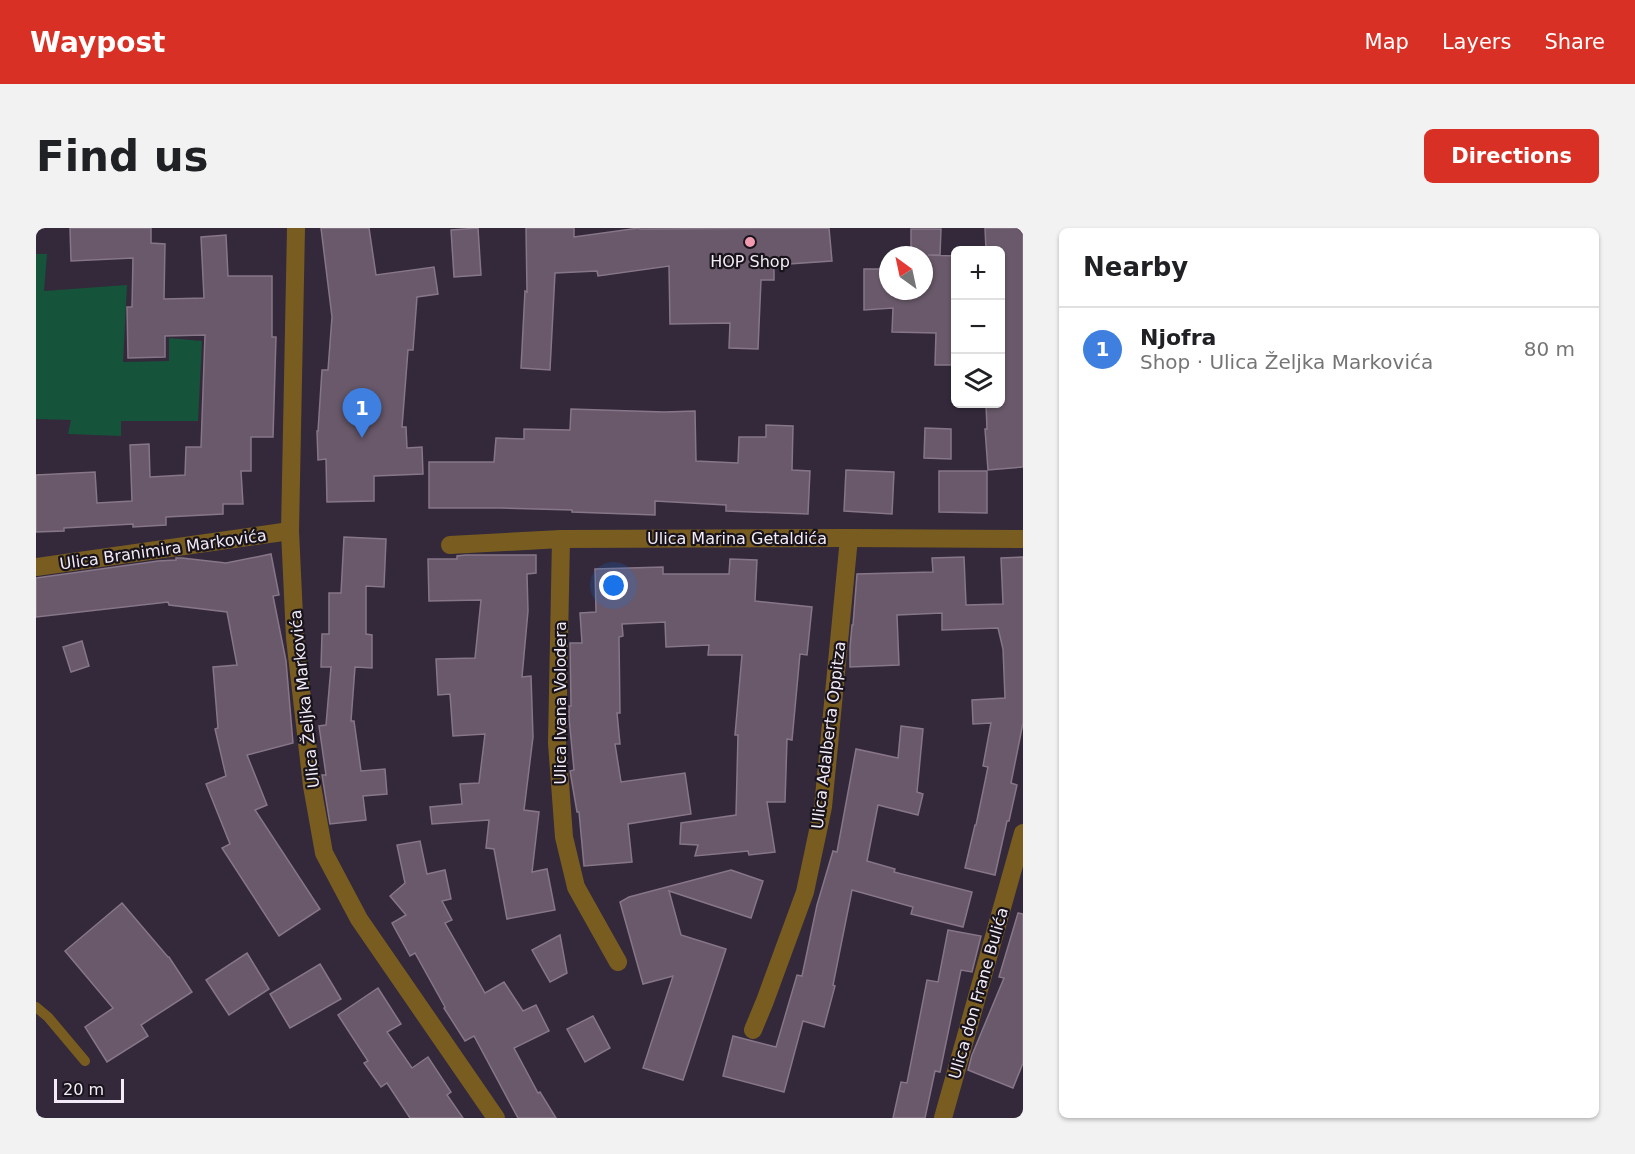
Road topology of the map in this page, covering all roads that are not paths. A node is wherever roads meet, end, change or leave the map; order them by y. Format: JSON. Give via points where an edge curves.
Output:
{"nodes":[{"id":1,"x":296,"y":228,"type":"edge"},
{"id":2,"x":290,"y":531,"type":"junction"},
{"id":3,"x":849,"y":538,"type":"junction"},
{"id":4,"x":561,"y":539,"type":"junction"},
{"id":5,"x":1023,"y":539,"type":"edge"},
{"id":6,"x":450,"y":545,"type":"dead end"},
{"id":7,"x":36,"y":567,"type":"edge"},
{"id":8,"x":1023,"y":833,"type":"edge"},
{"id":9,"x":618,"y":962,"type":"dead end"},
{"id":10,"x":36,"y":1007,"type":"edge"},
{"id":11,"x":753,"y":1030,"type":"dead end"},
{"id":12,"x":86,"y":1061,"type":"dead end"},
{"id":13,"x":496,"y":1118,"type":"edge"},
{"id":14,"x":943,"y":1118,"type":"edge"}],
"edges":[{"from":1,"to":2,"type":"street","name":"Ulica Željka Markovića"},
{"from":2,"to":7,"type":"street","name":"Ulica Branimira Markovića"},
{"from":2,"to":13,"type":"street","name":"Ulica Željka Markovića","via":[[296,638],[312,786],[324,853],[359,919]]},
{"from":3,"to":4,"type":"street","name":"Ulica Marina Getaldića"},
{"from":3,"to":5,"type":"street","name":"Ulica Marina Getaldića"},
{"from":3,"to":11,"type":"street","name":"Ulica Adalberta Oppitza","via":[[823,807],[805,892]]},
{"from":4,"to":6,"type":"street","name":"Ulica Marina Getaldića"},
{"from":4,"to":9,"type":"street","name":"Ulica Ivana Volodera","via":[[556,743],[564,837],[576,887]]},
{"from":8,"to":14,"type":"street","name":"Ulica don Frane Bulića"},
{"from":10,"to":12,"type":"lane"}]}
